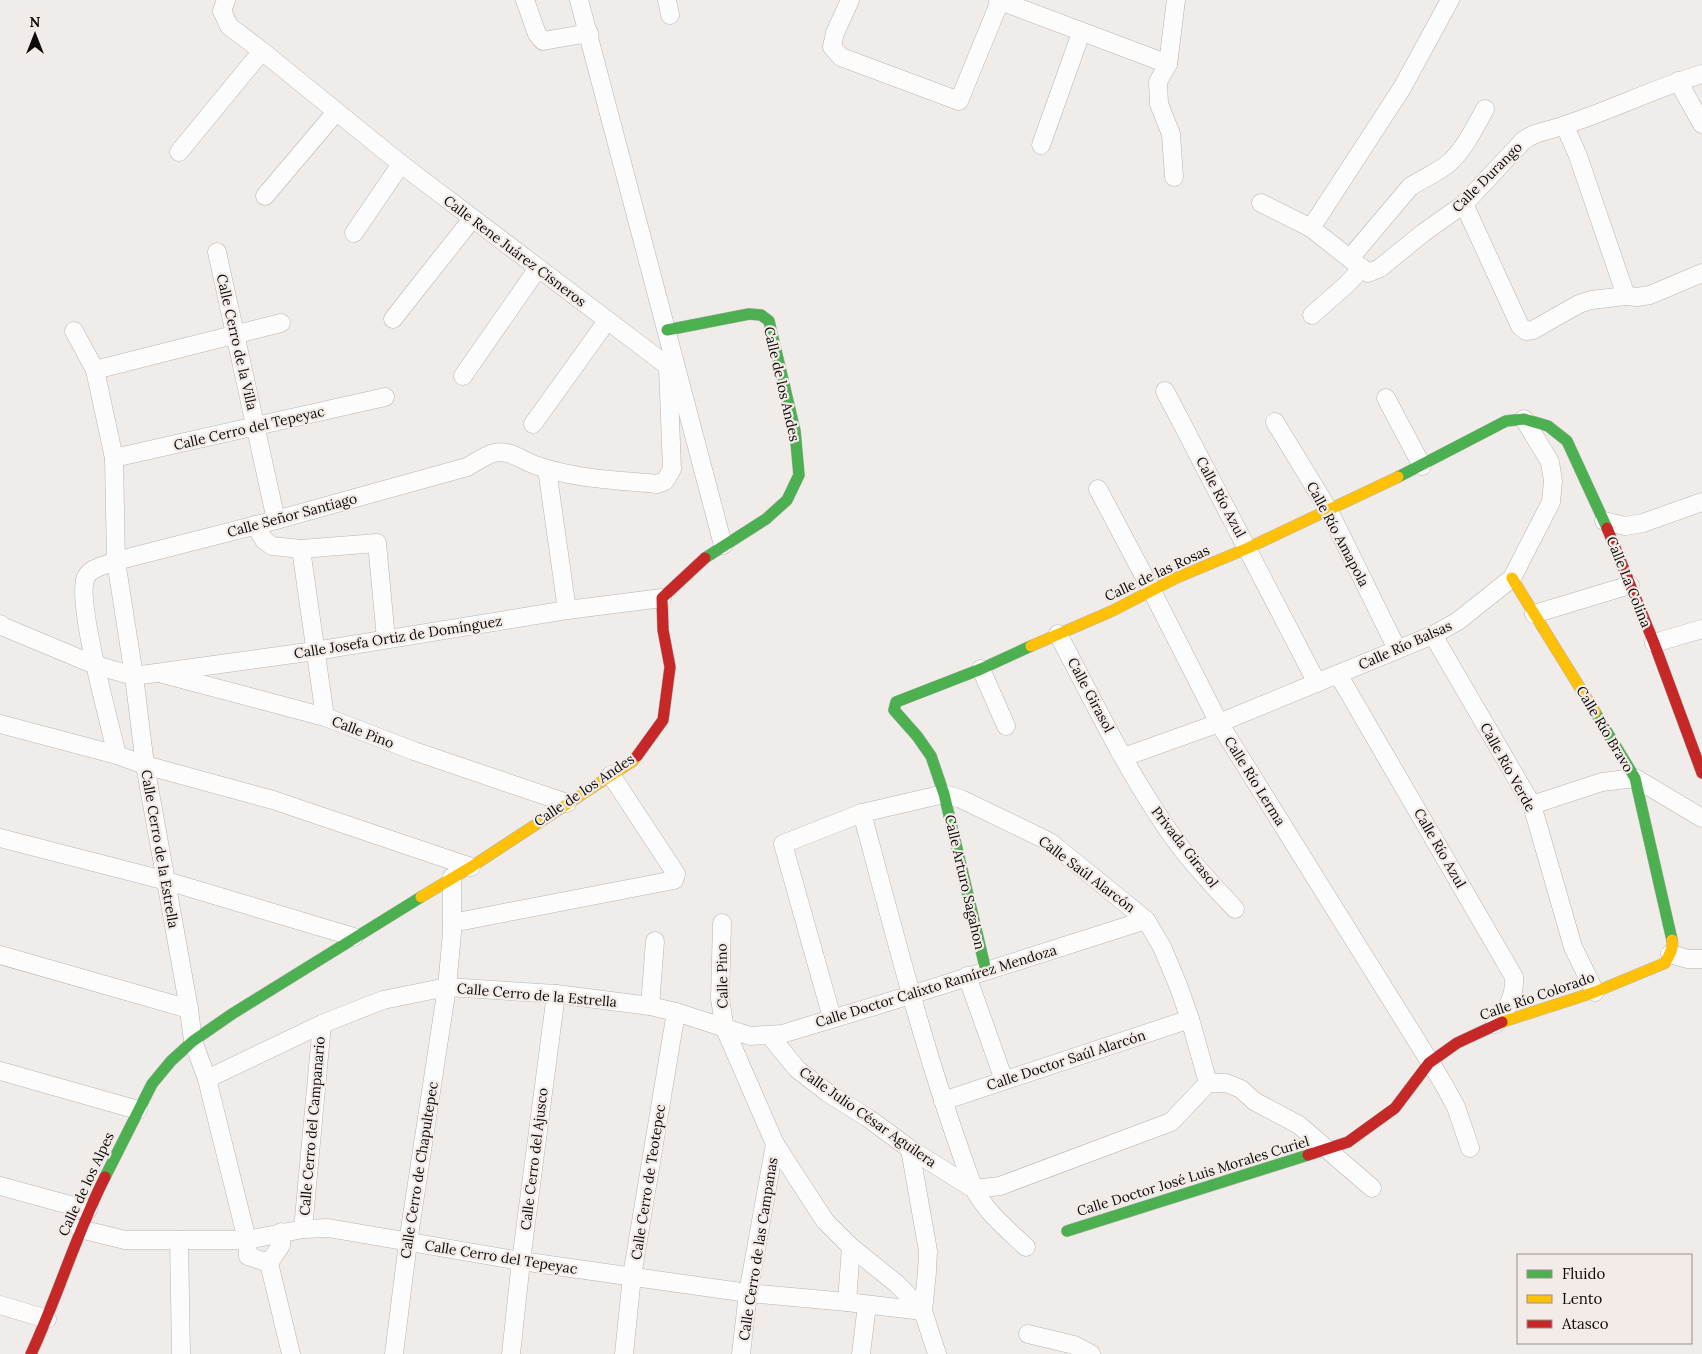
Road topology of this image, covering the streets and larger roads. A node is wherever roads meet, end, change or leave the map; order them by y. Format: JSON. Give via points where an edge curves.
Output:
{"nodes":[{"id":1,"x":525,"y":0,"type":"edge"},
{"id":2,"x":579,"y":0,"type":"edge"},
{"id":3,"x":850,"y":0,"type":"edge"},
{"id":4,"x":999,"y":0,"type":"edge"},
{"id":5,"x":1176,"y":0,"type":"edge"},
{"id":6,"x":1450,"y":0,"type":"edge"},
{"id":7,"x":224,"y":5,"type":"edge"},
{"id":8,"x":589,"y":33,"type":"junction"},
{"id":9,"x":1081,"y":33,"type":"junction"},
{"id":10,"x":262,"y":52,"type":"junction"},
{"id":11,"x":1168,"y":64,"type":"junction"},
{"id":12,"x":1702,"y":74,"type":"edge"},
{"id":13,"x":1678,"y":81,"type":"junction"},
{"id":14,"x":1485,"y":109,"type":"dead end"},
{"id":15,"x":336,"y":112,"type":"junction"},
{"id":16,"x":1702,"y":124,"type":"edge"},
{"id":17,"x":1565,"y":126,"type":"junction"},
{"id":18,"x":1041,"y":145,"type":"dead end"},
{"id":19,"x":179,"y":152,"type":"dead end"},
{"id":20,"x":401,"y":164,"type":"junction"},
{"id":21,"x":1174,"y":177,"type":"dead end"},
{"id":22,"x":265,"y":196,"type":"dead end"},
{"id":23,"x":1261,"y":203,"type":"dead end"},
{"id":24,"x":1464,"y":204,"type":"junction"},
{"id":25,"x":472,"y":218,"type":"junction"},
{"id":26,"x":1311,"y":228,"type":"junction"},
{"id":27,"x":354,"y":233,"type":"dead end"},
{"id":28,"x":217,"y":252,"type":"dead end"},
{"id":29,"x":1360,"y":266,"type":"junction"},
{"id":30,"x":538,"y":268,"type":"junction"},
{"id":31,"x":1700,"y":279,"type":"edge"},
{"id":32,"x":1626,"y":296,"type":"junction"},
{"id":33,"x":1312,"y":316,"type":"dead end"},
{"id":34,"x":393,"y":319,"type":"dead end"},
{"id":35,"x":607,"y":322,"type":"junction"},
{"id":36,"x":281,"y":323,"type":"dead end"},
{"id":37,"x":666,"y":330,"type":"junction"},
{"id":38,"x":74,"y":331,"type":"dead end"},
{"id":39,"x":235,"y":334,"type":"junction"},
{"id":40,"x":95,"y":370,"type":"junction"},
{"id":41,"x":674,"y":371,"type":"junction"},
{"id":42,"x":462,"y":376,"type":"dead end"},
{"id":43,"x":1165,"y":390,"type":"dead end"},
{"id":44,"x":385,"y":397,"type":"dead end"},
{"id":45,"x":1386,"y":398,"type":"dead end"},
{"id":46,"x":1524,"y":419,"type":"junction"},
{"id":47,"x":1275,"y":422,"type":"dead end"},
{"id":48,"x":533,"y":424,"type":"dead end"},
{"id":49,"x":255,"y":427,"type":"junction"},
{"id":50,"x":114,"y":458,"type":"junction"},
{"id":51,"x":1422,"y":466,"type":"junction"},
{"id":52,"x":547,"y":469,"type":"junction"},
{"id":53,"x":1098,"y":488,"type":"dead end"},
{"id":54,"x":1702,"y":502,"type":"edge"},
{"id":55,"x":1328,"y":509,"type":"junction"},
{"id":56,"x":276,"y":520,"type":"junction"},
{"id":57,"x":1604,"y":521,"type":"junction"},
{"id":58,"x":255,"y":525,"type":"junction"},
{"id":59,"x":723,"y":544,"type":"junction"},
{"id":60,"x":1248,"y":548,"type":"junction"},
{"id":61,"x":301,"y":549,"type":"junction"},
{"id":62,"x":116,"y":561,"type":"junction"},
{"id":63,"x":1512,"y":578,"type":"junction"},
{"id":64,"x":1630,"y":585,"type":"junction"},
{"id":65,"x":1152,"y":591,"type":"junction"},
{"id":66,"x":662,"y":598,"type":"junction"},
{"id":67,"x":567,"y":610,"type":"junction"},
{"id":68,"x":1534,"y":614,"type":"junction"},
{"id":69,"x":0,"y":624,"type":"edge"},
{"id":70,"x":1702,"y":629,"type":"edge"},
{"id":71,"x":1058,"y":634,"type":"junction"},
{"id":72,"x":1433,"y":635,"type":"junction"},
{"id":73,"x":386,"y":639,"type":"junction"},
{"id":74,"x":1654,"y":643,"type":"junction"},
{"id":75,"x":1398,"y":649,"type":"junction"},
{"id":76,"x":315,"y":651,"type":"junction"},
{"id":77,"x":95,"y":665,"type":"junction"},
{"id":78,"x":980,"y":669,"type":"junction"},
{"id":79,"x":154,"y":672,"type":"junction"},
{"id":80,"x":1338,"y":674,"type":"junction"},
{"id":81,"x":134,"y":676,"type":"junction"},
{"id":82,"x":1317,"y":683,"type":"junction"},
{"id":83,"x":325,"y":717,"type":"junction"},
{"id":84,"x":1219,"y":723,"type":"junction"},
{"id":85,"x":0,"y":724,"type":"edge"},
{"id":86,"x":1006,"y":726,"type":"dead end"},
{"id":87,"x":117,"y":755,"type":"junction"},
{"id":88,"x":1124,"y":757,"type":"junction"},
{"id":89,"x":1700,"y":763,"type":"edge"},
{"id":90,"x":145,"y":765,"type":"junction"},
{"id":91,"x":611,"y":775,"type":"junction"},
{"id":92,"x":1635,"y":778,"type":"junction"},
{"id":93,"x":944,"y":794,"type":"junction"},
{"id":94,"x":567,"y":803,"type":"junction"},
{"id":95,"x":1532,"y":806,"type":"junction"},
{"id":96,"x":862,"y":813,"type":"junction"},
{"id":97,"x":1702,"y":818,"type":"edge"},
{"id":98,"x":0,"y":838,"type":"edge"},
{"id":99,"x":471,"y":867,"type":"junction"},
{"id":100,"x":452,"y":877,"type":"junction"},
{"id":101,"x":167,"y":881,"type":"junction"},
{"id":102,"x":1235,"y":909,"type":"dead end"},
{"id":103,"x":1146,"y":920,"type":"junction"},
{"id":104,"x":452,"y":923,"type":"junction"},
{"id":105,"x":722,"y":923,"type":"dead end"},
{"id":106,"x":354,"y":936,"type":"junction"},
{"id":107,"x":654,"y":941,"type":"dead end"},
{"id":108,"x":1670,"y":954,"type":"junction"},
{"id":109,"x":0,"y":955,"type":"edge"},
{"id":110,"x":1702,"y":960,"type":"edge"},
{"id":111,"x":986,"y":971,"type":"junction"},
{"id":112,"x":968,"y":976,"type":"junction"},
{"id":113,"x":447,"y":987,"type":"junction"},
{"id":114,"x":1595,"y":992,"type":"junction"},
{"id":115,"x":556,"y":994,"type":"junction"},
{"id":116,"x":911,"y":995,"type":"junction"},
{"id":117,"x":650,"y":1006,"type":"junction"},
{"id":118,"x":189,"y":1009,"type":"junction"},
{"id":119,"x":676,"y":1012,"type":"junction"},
{"id":120,"x":832,"y":1018,"type":"junction"},
{"id":121,"x":1190,"y":1019,"type":"junction"},
{"id":122,"x":322,"y":1024,"type":"junction"},
{"id":123,"x":1495,"y":1024,"type":"junction"},
{"id":124,"x":726,"y":1028,"type":"junction"},
{"id":125,"x":770,"y":1036,"type":"junction"},
{"id":126,"x":193,"y":1041,"type":"junction"},
{"id":127,"x":1429,"y":1063,"type":"junction"},
{"id":128,"x":0,"y":1071,"type":"edge"},
{"id":129,"x":207,"y":1079,"type":"junction"},
{"id":130,"x":1004,"y":1080,"type":"junction"},
{"id":131,"x":1208,"y":1083,"type":"junction"},
{"id":132,"x":943,"y":1101,"type":"junction"},
{"id":133,"x":138,"y":1110,"type":"junction"},
{"id":134,"x":775,"y":1144,"type":"junction"},
{"id":135,"x":1470,"y":1148,"type":"dead end"},
{"id":136,"x":910,"y":1149,"type":"junction"},
{"id":137,"x":1328,"y":1149,"type":"junction"},
{"id":138,"x":0,"y":1186,"type":"edge"},
{"id":139,"x":1372,"y":1188,"type":"dead end"},
{"id":140,"x":974,"y":1189,"type":"junction"},
{"id":141,"x":88,"y":1210,"type":"junction"},
{"id":142,"x":80,"y":1229,"type":"junction"},
{"id":143,"x":302,"y":1229,"type":"junction"},
{"id":144,"x":1068,"y":1231,"type":"dead end"},
{"id":145,"x":280,"y":1232,"type":"junction"},
{"id":146,"x":180,"y":1240,"type":"junction"},
{"id":147,"x":247,"y":1240,"type":"junction"},
{"id":148,"x":408,"y":1242,"type":"junction"},
{"id":149,"x":852,"y":1247,"type":"junction"},
{"id":150,"x":1026,"y":1247,"type":"dead end"},
{"id":151,"x":521,"y":1261,"type":"junction"},
{"id":152,"x":269,"y":1263,"type":"junction"},
{"id":153,"x":632,"y":1276,"type":"junction"},
{"id":154,"x":748,"y":1293,"type":"junction"},
{"id":155,"x":847,"y":1302,"type":"junction"},
{"id":156,"x":0,"y":1305,"type":"edge"},
{"id":157,"x":867,"y":1305,"type":"junction"},
{"id":158,"x":923,"y":1311,"type":"junction"},
{"id":159,"x":47,"y":1319,"type":"junction"},
{"id":160,"x":1028,"y":1334,"type":"dead end"},
{"id":161,"x":31,"y":1354,"type":"edge"},
{"id":162,"x":181,"y":1354,"type":"edge"},
{"id":163,"x":291,"y":1354,"type":"edge"},
{"id":164,"x":394,"y":1354,"type":"edge"},
{"id":165,"x":511,"y":1354,"type":"edge"},
{"id":166,"x":624,"y":1354,"type":"edge"},
{"id":167,"x":741,"y":1354,"type":"edge"},
{"id":168,"x":861,"y":1354,"type":"edge"},
{"id":169,"x":936,"y":1354,"type":"edge"},
{"id":170,"x":1091,"y":1354,"type":"edge"}],
"edges":[{"from":1,"to":8,"type":"street","via":[[537,34],[544,41]]},
{"from":2,"to":8,"type":"street"},
{"from":3,"to":4,"type":"street","via":[[832,47],[842,57],[959,101]]},
{"from":4,"to":9,"type":"street"},
{"from":5,"to":11,"type":"street"},
{"from":6,"to":26,"type":"street","via":[[1402,88]]},
{"from":7,"to":10,"type":"street","name":"Calle Rene Juárez Cisneros","via":[[229,26]]},
{"from":8,"to":37,"type":"street"},
{"from":9,"to":11,"type":"street"},
{"from":9,"to":18,"type":"street"},
{"from":10,"to":15,"type":"street","name":"Calle Rene Juárez Cisneros"},
{"from":10,"to":19,"type":"street"},
{"from":11,"to":21,"type":"street","via":[[1158,82],[1159,104],[1171,134]]},
{"from":12,"to":13,"type":"street","name":"Calle Durango"},
{"from":13,"to":16,"type":"street"},
{"from":13,"to":17,"type":"street","name":"Calle Durango"},
{"from":14,"to":29,"type":"street","via":[[1451,162],[1410,187]]},
{"from":15,"to":20,"type":"street","name":"Calle Rene Juárez Cisneros"},
{"from":15,"to":22,"type":"street"},
{"from":17,"to":24,"type":"street","name":"Calle Durango","via":[[1531,134]]},
{"from":17,"to":32,"type":"street"},
{"from":20,"to":25,"type":"street","name":"Calle Rene Juárez Cisneros"},
{"from":20,"to":27,"type":"street"},
{"from":23,"to":26,"type":"street"},
{"from":24,"to":29,"type":"street","name":"Calle Durango","via":[[1380,268]]},
{"from":24,"to":32,"type":"street","via":[[1520,326],[1526,331],[1591,300]]},
{"from":25,"to":30,"type":"street","name":"Calle Rene Juárez Cisneros"},
{"from":25,"to":34,"type":"street"},
{"from":26,"to":29,"type":"street"},
{"from":28,"to":39,"type":"street","name":"Calle Cerro de la Villa"},
{"from":29,"to":33,"type":"street","via":[[1346,285]]},
{"from":30,"to":35,"type":"street","name":"Calle Rene Juárez Cisneros"},
{"from":30,"to":42,"type":"street"},
{"from":31,"to":32,"type":"street","via":[[1650,295]]},
{"from":35,"to":41,"type":"street","name":"Calle Rene Juárez Cisneros"},
{"from":35,"to":48,"type":"street"},
{"from":36,"to":39,"type":"street"},
{"from":37,"to":41,"type":"street"},
{"from":37,"to":59,"type":"street","name":"Calle de los Andes","via":[[749,314],[761,315],[770,322],[795,431],[799,475],[787,500],[766,519]]},
{"from":38,"to":40,"type":"street","name":"Calle Cerro de la Estrella"},
{"from":39,"to":40,"type":"street"},
{"from":39,"to":49,"type":"street","name":"Calle Cerro de la Villa"},
{"from":40,"to":50,"type":"street","name":"Calle Cerro de la Estrella"},
{"from":41,"to":52,"type":"street","name":"Calle Señor Santiago","via":[[672,469],[665,481],[657,484]]},
{"from":41,"to":59,"type":"street"},
{"from":43,"to":60,"type":"street","name":"Calle Río Azul"},
{"from":44,"to":49,"type":"street","name":"Calle Cerro del Tepeyac"},
{"from":45,"to":51,"type":"street"},
{"from":46,"to":51,"type":"street","name":"Calle de las Rosas","via":[[1506,421]]},
{"from":46,"to":57,"type":"street","name":"Calle La Colina","via":[[1548,426],[1567,441]]},
{"from":46,"to":63,"type":"street","name":"Calle Río Balsas","via":[[1550,462],[1553,481],[1551,502]]},
{"from":47,"to":55,"type":"street","name":"Calle Río Amapola"},
{"from":49,"to":50,"type":"street","name":"Calle Cerro del Tepeyac"},
{"from":49,"to":56,"type":"street","name":"Calle Cerro de la Villa"},
{"from":50,"to":62,"type":"street","name":"Calle Cerro de la Estrella"},
{"from":51,"to":55,"type":"street","name":"Calle de las Rosas"},
{"from":52,"to":56,"type":"street","name":"Calle Señor Santiago","via":[[512,454],[495,452],[467,467]]},
{"from":52,"to":67,"type":"street"},
{"from":53,"to":65,"type":"street","name":"Calle Río Lerma"},
{"from":54,"to":57,"type":"street","via":[[1625,526]]},
{"from":55,"to":60,"type":"street","name":"Calle de las Rosas"},
{"from":55,"to":75,"type":"street","name":"Calle Río Amapola"},
{"from":56,"to":58,"type":"street","name":"Calle Señor Santiago"},
{"from":57,"to":64,"type":"street","name":"Calle La Colina"},
{"from":58,"to":61,"type":"street","via":[[272,546]]},
{"from":58,"to":62,"type":"street","name":"Calle Señor Santiago"},
{"from":59,"to":66,"type":"street","name":"Calle de los Andes"},
{"from":60,"to":65,"type":"street","name":"Calle de las Rosas"},
{"from":60,"to":82,"type":"street","name":"Calle Río Azul"},
{"from":61,"to":73,"type":"street","via":[[377,543]]},
{"from":61,"to":76,"type":"street"},
{"from":62,"to":77,"type":"street","name":"Calle Señor Santiago","via":[[86,576],[85,607]]},
{"from":62,"to":81,"type":"street","name":"Calle Cerro de la Estrella"},
{"from":63,"to":68,"type":"street","name":"Calle Río Bravo"},
{"from":63,"to":72,"type":"street","name":"Calle Río Balsas","via":[[1458,621]]},
{"from":64,"to":68,"type":"street"},
{"from":64,"to":74,"type":"street","name":"Calle La Colina"},
{"from":65,"to":71,"type":"street","name":"Calle de las Rosas"},
{"from":65,"to":84,"type":"street","name":"Calle Río Lerma"},
{"from":66,"to":67,"type":"street","name":"Calle Josefa Ortiz de Domínguez"},
{"from":66,"to":91,"type":"street","name":"Calle de los Andes","via":[[663,630],[670,667],[663,720],[632,761]]},
{"from":67,"to":73,"type":"street","name":"Calle Josefa Ortiz de Domínguez"},
{"from":68,"to":92,"type":"street","name":"Calle Río Bravo"},
{"from":69,"to":77,"type":"street"},
{"from":70,"to":74,"type":"street"},
{"from":71,"to":78,"type":"street","name":"Calle de las Rosas"},
{"from":71,"to":88,"type":"street","name":"Calle Girasol"},
{"from":72,"to":75,"type":"street","name":"Calle Río Balsas"},
{"from":72,"to":95,"type":"street","name":"Calle Río Verde"},
{"from":73,"to":76,"type":"street","name":"Calle Josefa Ortiz de Domínguez"},
{"from":74,"to":89,"type":"street","name":"Calle La Colina"},
{"from":75,"to":80,"type":"street","name":"Calle Río Balsas"},
{"from":76,"to":79,"type":"street","name":"Calle Josefa Ortiz de Domínguez"},
{"from":76,"to":83,"type":"street"},
{"from":77,"to":81,"type":"street"},
{"from":77,"to":87,"type":"street"},
{"from":78,"to":86,"type":"street"},
{"from":78,"to":93,"type":"street","name":"Calle de las Rosas","via":[[896,702],[894,710],[931,756]]},
{"from":79,"to":81,"type":"street","name":"Calle Josefa Ortiz de Domínguez"},
{"from":79,"to":83,"type":"street","name":"Calle Pino"},
{"from":80,"to":82,"type":"street","name":"Calle Río Balsas"},
{"from":80,"to":123,"type":"street","name":"Calle Río Azul","via":[[1514,977],[1514,991],[1508,1007]]},
{"from":81,"to":90,"type":"street","name":"Calle Cerro de la Estrella"},
{"from":82,"to":84,"type":"street","name":"Calle Río Balsas"},
{"from":83,"to":94,"type":"street","name":"Calle Pino"},
{"from":84,"to":88,"type":"street","name":"Calle Río Balsas"},
{"from":84,"to":127,"type":"street","name":"Calle Río Lerma"},
{"from":85,"to":87,"type":"street"},
{"from":87,"to":90,"type":"street"},
{"from":88,"to":102,"type":"street","name":"Privada Girasol","via":[[1164,825]]},
{"from":90,"to":99,"type":"street","via":[[273,800]]},
{"from":90,"to":101,"type":"street","name":"Calle Cerro de la Estrella"},
{"from":91,"to":94,"type":"street","name":"Calle de los Andes"},
{"from":91,"to":104,"type":"street","via":[[676,874],[674,880]]},
{"from":92,"to":95,"type":"street","via":[[1602,782]]},
{"from":92,"to":97,"type":"street"},
{"from":92,"to":108,"type":"street","name":"Calle Río Bravo","via":[[1673,942]]},
{"from":93,"to":96,"type":"street"},
{"from":93,"to":103,"type":"street","name":"Calle Saúl Alarcón","via":[[1050,842]]},
{"from":93,"to":111,"type":"street","name":"Calle Arturo Sagahon"},
{"from":94,"to":99,"type":"street","name":"Calle de los Andes"},
{"from":95,"to":114,"type":"street","name":"Calle Río Verde","via":[[1574,947]]},
{"from":96,"to":116,"type":"street"},
{"from":96,"to":120,"type":"street","via":[[783,844]]},
{"from":98,"to":101,"type":"street"},
{"from":99,"to":100,"type":"street","name":"Calle de los Andes"},
{"from":100,"to":104,"type":"street","name":"Calle Cerro de Chapultepec"},
{"from":100,"to":106,"type":"street","name":"Calle de los Andes"},
{"from":101,"to":106,"type":"street"},
{"from":101,"to":118,"type":"street","name":"Calle Cerro de la Estrella"},
{"from":103,"to":111,"type":"street","name":"Calle Doctor Calixto Ramírez Mendoza"},
{"from":103,"to":121,"type":"street","via":[[1162,947]]},
{"from":104,"to":113,"type":"street","name":"Calle Cerro de Chapultepec"},
{"from":105,"to":124,"type":"street","name":"Calle Pino","via":[[720,999]]},
{"from":106,"to":126,"type":"street","name":"Calle de los Andes"},
{"from":107,"to":117,"type":"street"},
{"from":108,"to":110,"type":"street"},
{"from":108,"to":114,"type":"street","name":"Calle Río Colorado","via":[[1665,963]]},
{"from":109,"to":118,"type":"street"},
{"from":111,"to":112,"type":"street","name":"Calle Doctor Calixto Ramírez Mendoza"},
{"from":112,"to":116,"type":"street","name":"Calle Doctor Calixto Ramírez Mendoza"},
{"from":112,"to":130,"type":"street"},
{"from":113,"to":115,"type":"street","name":"Calle Cerro de la Estrella"},
{"from":113,"to":122,"type":"street","name":"Calle Cerro de la Estrella","via":[[383,1000]]},
{"from":113,"to":148,"type":"street","name":"Calle Cerro de Chapultepec"},
{"from":114,"to":123,"type":"street","name":"Calle Río Colorado"},
{"from":115,"to":117,"type":"street","name":"Calle Cerro de la Estrella"},
{"from":115,"to":151,"type":"street","name":"Calle Cerro del Ajusco"},
{"from":116,"to":120,"type":"street","name":"Calle Doctor Calixto Ramírez Mendoza"},
{"from":116,"to":132,"type":"street"},
{"from":117,"to":119,"type":"street","name":"Calle Cerro de la Estrella"},
{"from":118,"to":126,"type":"street","name":"Calle Cerro de la Estrella"},
{"from":119,"to":124,"type":"street","name":"Calle Cerro de la Estrella"},
{"from":119,"to":153,"type":"street","name":"Calle Cerro de Teotepec"},
{"from":120,"to":125,"type":"street","name":"Calle Doctor Calixto Ramírez Mendoza"},
{"from":121,"to":130,"type":"street","name":"Calle Doctor Saúl Alarcón"},
{"from":121,"to":131,"type":"street"},
{"from":122,"to":129,"type":"street","name":"Calle Cerro de la Estrella"},
{"from":122,"to":143,"type":"street","name":"Calle Cerro del Campanario"},
{"from":123,"to":127,"type":"street","name":"Calle Río Colorado","via":[[1457,1043]]},
{"from":124,"to":125,"type":"street","name":"Calle Doctor Calixto Ramírez Mendoza","via":[[750,1036]]},
{"from":124,"to":134,"type":"street"},
{"from":125,"to":136,"type":"street","name":"Calle Julio César Aguilera","via":[[797,1069]]},
{"from":126,"to":129,"type":"street","name":"Calle Cerro de la Estrella"},
{"from":126,"to":133,"type":"street","name":"Calle de los Alpes","via":[[152,1084]]},
{"from":127,"to":135,"type":"street","name":"Calle Río Lerma","via":[[1456,1107]]},
{"from":127,"to":137,"type":"street","name":"Calle Río Colorado","via":[[1395,1108],[1348,1142]]},
{"from":128,"to":133,"type":"street"},
{"from":129,"to":147,"type":"street","name":"Calle Cerro de la Estrella"},
{"from":130,"to":132,"type":"street","name":"Calle Doctor Saúl Alarcón"},
{"from":131,"to":137,"type":"street","via":[[1226,1083],[1241,1089],[1254,1101],[1299,1125]]},
{"from":131,"to":140,"type":"street","via":[[1172,1122],[1000,1186]]},
{"from":132,"to":140,"type":"street"},
{"from":133,"to":141,"type":"street","name":"Calle de los Alpes"},
{"from":134,"to":149,"type":"street","via":[[825,1221]]},
{"from":134,"to":154,"type":"street","name":"Calle Cerro de las Campanas"},
{"from":136,"to":140,"type":"street","name":"Calle Julio César Aguilera"},
{"from":136,"to":158,"type":"street","via":[[928,1251]]},
{"from":137,"to":139,"type":"street"},
{"from":137,"to":144,"type":"street","name":"Calle Doctor José Luis Morales Curiel"},
{"from":138,"to":141,"type":"street"},
{"from":140,"to":150,"type":"street","via":[[992,1215]]},
{"from":141,"to":142,"type":"street","name":"Calle de los Alpes"},
{"from":142,"to":146,"type":"street","name":"Calle Cerro del Tepeyac","via":[[125,1240]]},
{"from":142,"to":159,"type":"street","name":"Calle de los Alpes"},
{"from":143,"to":145,"type":"street","name":"Calle Cerro del Tepeyac"},
{"from":143,"to":148,"type":"street","name":"Calle Cerro del Tepeyac","via":[[328,1228]]},
{"from":145,"to":147,"type":"street","name":"Calle Cerro del Tepeyac"},
{"from":145,"to":152,"type":"street","via":[[281,1245]]},
{"from":146,"to":147,"type":"street","name":"Calle Cerro del Tepeyac"},
{"from":146,"to":162,"type":"street"},
{"from":147,"to":152,"type":"street","name":"Calle Cerro de la Estrella","via":[[248,1256]]},
{"from":148,"to":151,"type":"street","name":"Calle Cerro del Tepeyac"},
{"from":148,"to":164,"type":"street","name":"Calle Cerro de Chapultepec"},
{"from":149,"to":155,"type":"street"},
{"from":149,"to":158,"type":"street","via":[[897,1284]]},
{"from":151,"to":153,"type":"street","name":"Calle Cerro del Tepeyac"},
{"from":151,"to":165,"type":"street","name":"Calle Cerro del Ajusco"},
{"from":152,"to":163,"type":"street"},
{"from":153,"to":154,"type":"street","name":"Calle Cerro del Tepeyac"},
{"from":153,"to":166,"type":"street","name":"Calle Cerro de Teotepec"},
{"from":154,"to":155,"type":"street","name":"Calle Cerro del Tepeyac"},
{"from":154,"to":167,"type":"street","name":"Calle Cerro de las Campanas"},
{"from":155,"to":157,"type":"street","name":"Calle Cerro del Tepeyac"},
{"from":156,"to":159,"type":"street"},
{"from":157,"to":158,"type":"street","name":"Calle Cerro del Tepeyac"},
{"from":157,"to":168,"type":"street"},
{"from":158,"to":169,"type":"street"},
{"from":159,"to":161,"type":"street","name":"Calle de los Alpes"},
{"from":160,"to":170,"type":"street","via":[[1074,1345]]}]}
